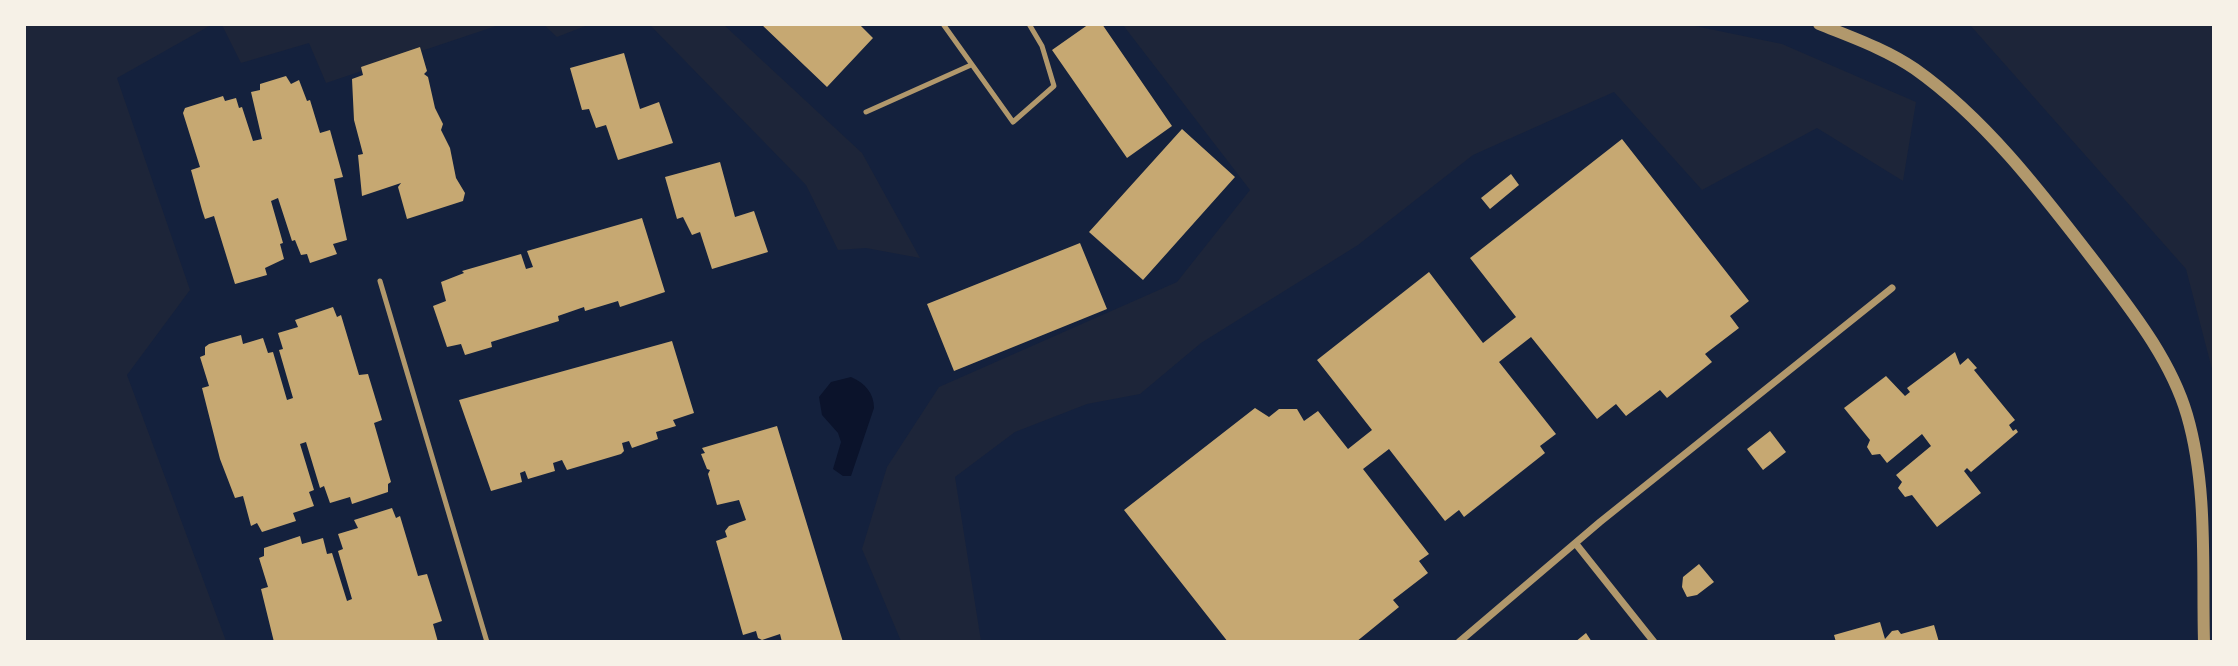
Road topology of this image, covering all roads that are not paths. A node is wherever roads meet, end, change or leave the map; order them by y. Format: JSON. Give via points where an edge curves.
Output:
{"nodes":[{"id":1,"x":943,"y":24,"type":"edge"},
{"id":2,"x":1029,"y":24,"type":"edge"},
{"id":3,"x":1819,"y":24,"type":"edge"},
{"id":4,"x":971,"y":65,"type":"junction"},
{"id":5,"x":866,"y":112,"type":"dead end"},
{"id":6,"x":380,"y":281,"type":"dead end"},
{"id":7,"x":1892,"y":288,"type":"dead end"},
{"id":8,"x":1576,"y":544,"type":"junction"},
{"id":9,"x":487,"y":642,"type":"edge"},
{"id":10,"x":1459,"y":642,"type":"edge"},
{"id":11,"x":1654,"y":642,"type":"edge"},
{"id":12,"x":2204,"y":642,"type":"edge"}],
"edges":[{"from":1,"to":4,"type":"lane"},
{"from":2,"to":4,"type":"lane","via":[[1042,46],[1054,86],[1013,122]]},
{"from":3,"to":12,"type":"street","via":[[1914,68],[1974,118],[2131,309],[2187,414],[2199,468]]},
{"from":4,"to":5,"type":"lane"},
{"from":6,"to":9,"type":"lane"},
{"from":7,"to":8,"type":"street"},
{"from":8,"to":10,"type":"street"},
{"from":8,"to":11,"type":"street"}]}
